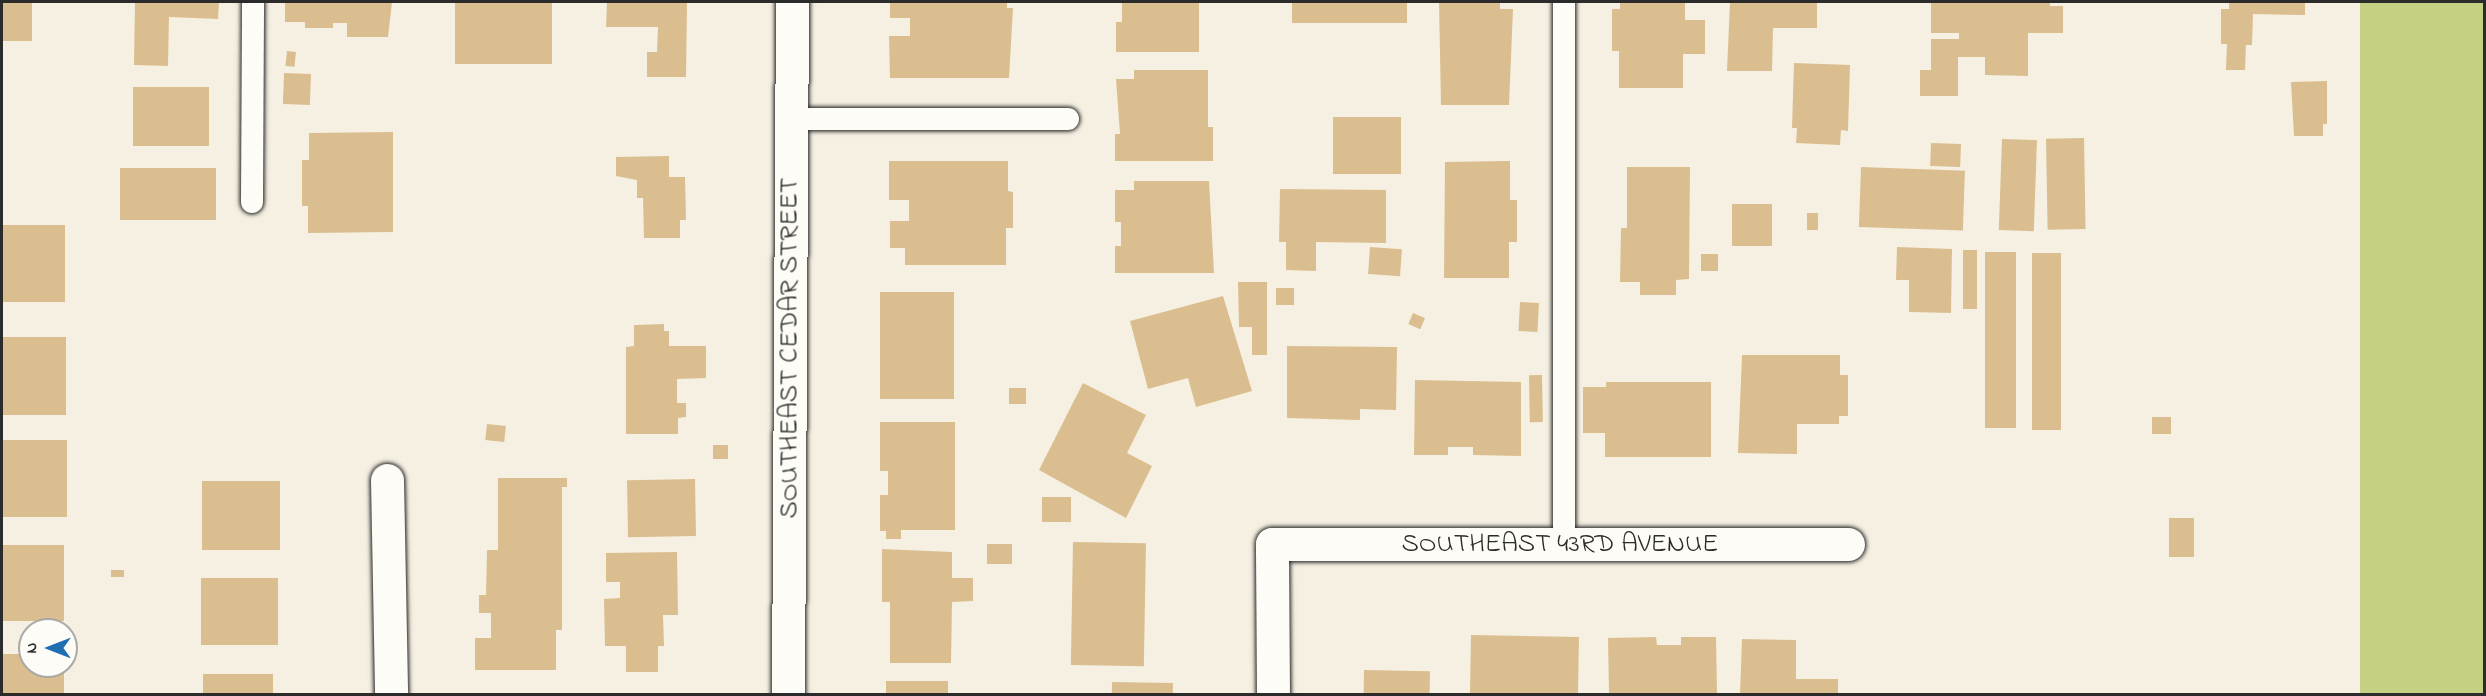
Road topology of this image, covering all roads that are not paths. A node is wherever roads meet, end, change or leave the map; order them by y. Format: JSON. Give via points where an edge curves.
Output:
{"nodes":[{"id":1,"x":253,"y":2,"type":"edge"},
{"id":2,"x":792,"y":2,"type":"edge"},
{"id":3,"x":1564,"y":2,"type":"edge"},
{"id":4,"x":791,"y":119,"type":"junction"},
{"id":5,"x":1068,"y":119,"type":"dead end"},
{"id":6,"x":252,"y":202,"type":"dead end"},
{"id":7,"x":387,"y":480,"type":"dead end"},
{"id":8,"x":1848,"y":543,"type":"dead end"},
{"id":9,"x":1564,"y":546,"type":"junction"},
{"id":10,"x":391,"y":694,"type":"edge"},
{"id":11,"x":788,"y":694,"type":"edge"},
{"id":12,"x":1273,"y":694,"type":"edge"}],
"edges":[{"from":1,"to":6,"type":"lane"},
{"from":2,"to":4,"type":"street","name":"SOUTHEAST CEDAR STREET"},
{"from":3,"to":9,"type":"lane"},
{"from":4,"to":5,"type":"lane"},
{"from":4,"to":11,"type":"street","name":"SOUTHEAST CEDAR STREET"},
{"from":7,"to":10,"type":"street"},
{"from":8,"to":9,"type":"street","name":"SOUTHEAST 43RD AVENUE"},
{"from":9,"to":12,"type":"street","name":"SOUTHEAST 43RD AVENUE","via":[[1272,543]]}]}
